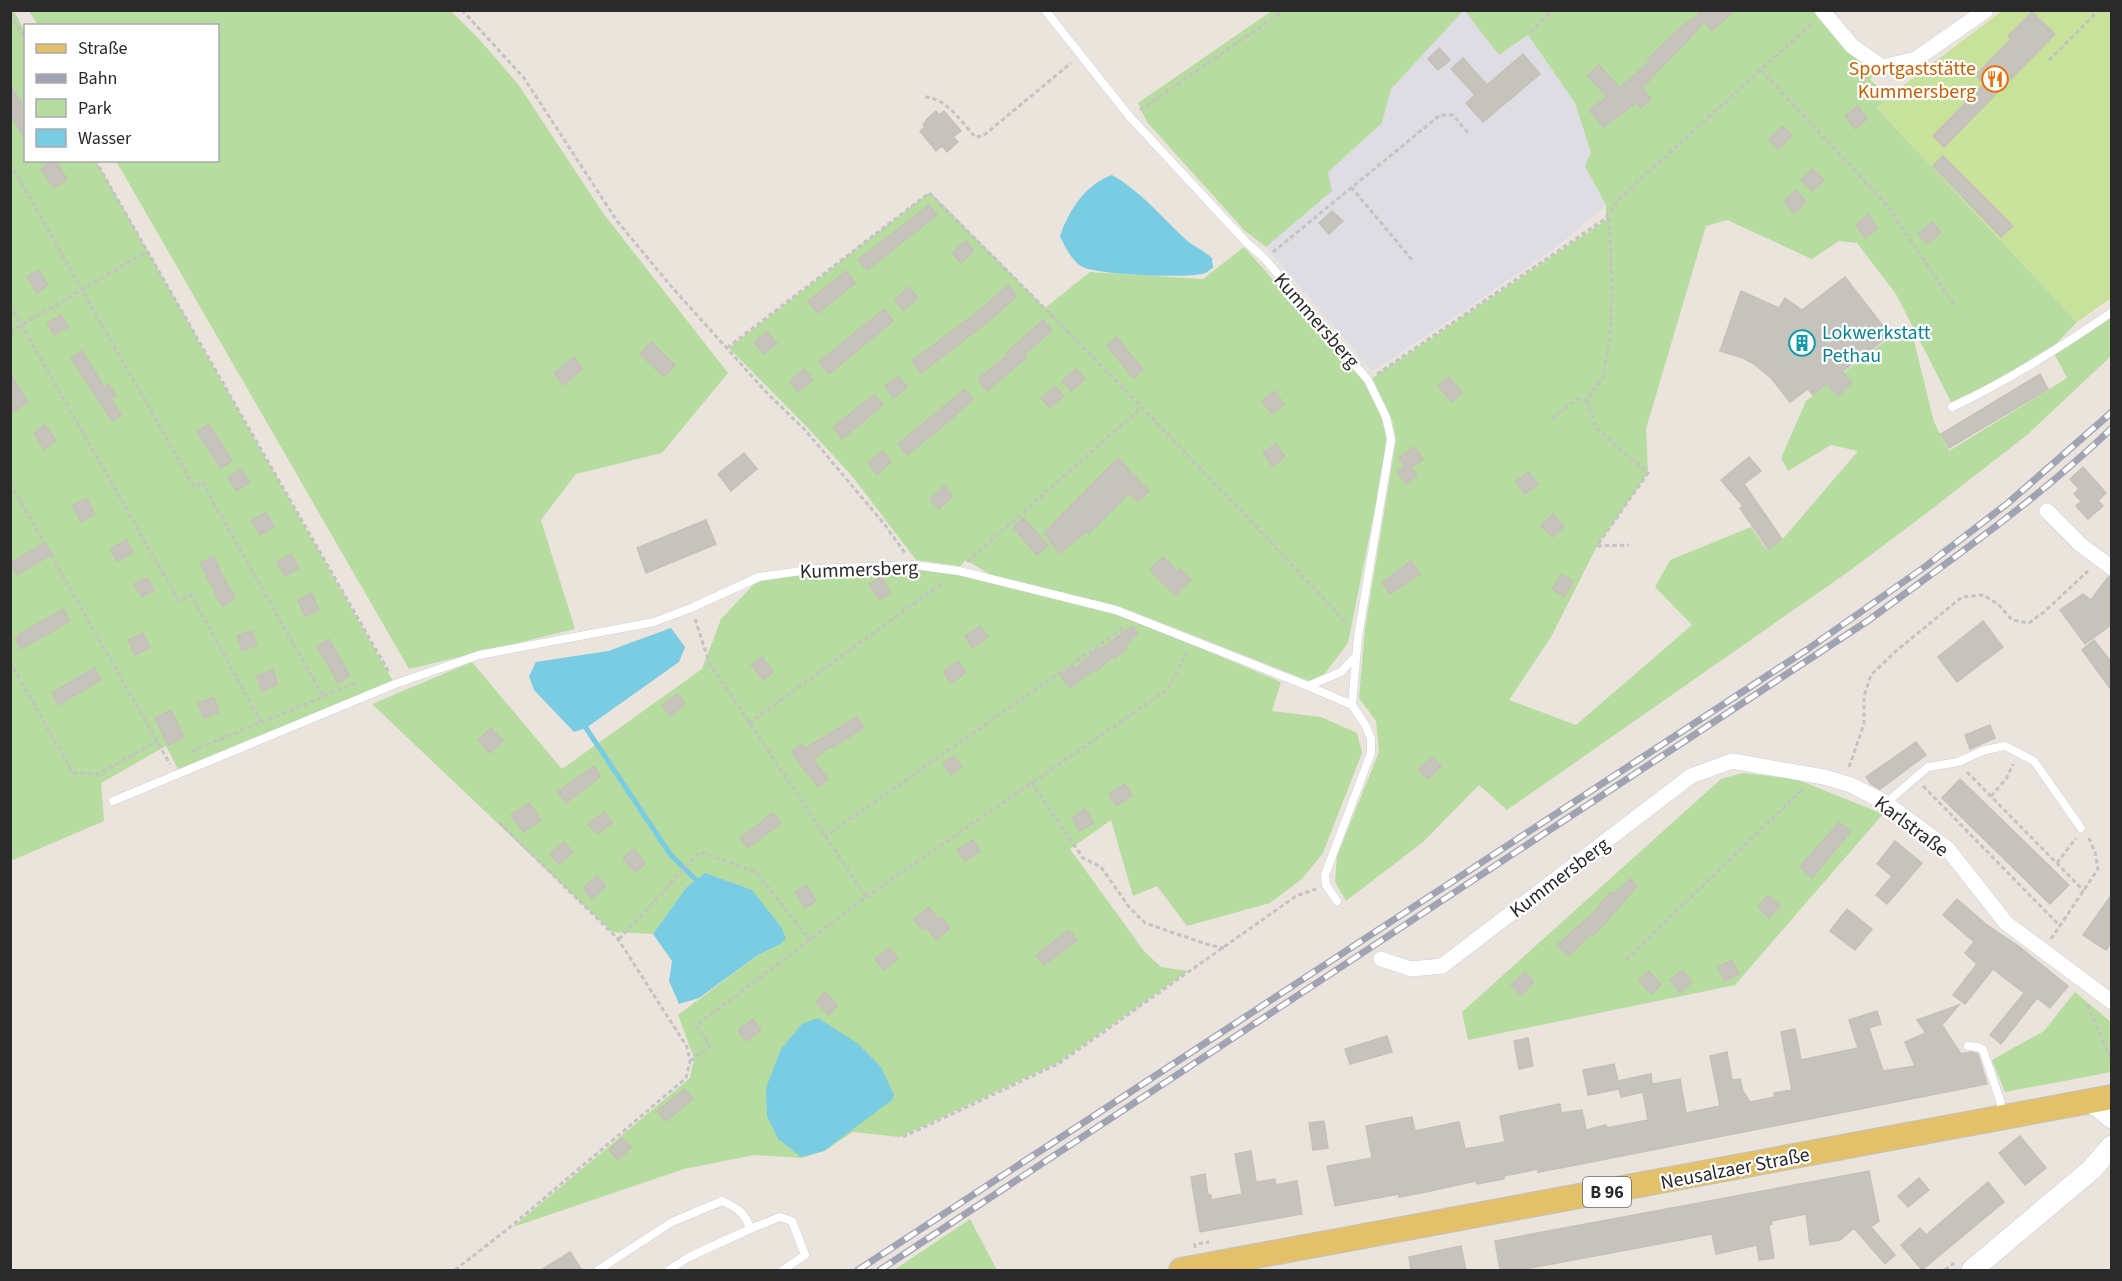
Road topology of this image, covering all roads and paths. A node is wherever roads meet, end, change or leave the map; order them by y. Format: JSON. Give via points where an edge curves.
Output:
{"nodes":[{"id":1,"x":462,"y":10,"type":"edge"},
{"id":2,"x":1045,"y":10,"type":"edge"},
{"id":3,"x":1285,"y":10,"type":"edge"},
{"id":4,"x":1554,"y":10,"type":"edge"},
{"id":5,"x":1986,"y":10,"type":"edge"},
{"id":6,"x":2098,"y":10,"type":"edge"},
{"id":7,"x":1823,"y":11,"type":"edge"},
{"id":8,"x":10,"y":13,"type":"edge"},
{"id":9,"x":1530,"y":33,"type":"dead end"},
{"id":10,"x":24,"y":37,"type":"edge"},
{"id":11,"x":1081,"y":54,"type":"junction"},
{"id":12,"x":2049,"y":60,"type":"dead end"},
{"id":13,"x":1761,"y":70,"type":"junction"},
{"id":14,"x":925,"y":98,"type":"dead end"},
{"id":15,"x":1130,"y":117,"type":"junction"},
{"id":16,"x":1468,"y":133,"type":"dead end"},
{"id":17,"x":96,"y":162,"type":"edge"},
{"id":18,"x":10,"y":163,"type":"edge"},
{"id":19,"x":1351,"y":187,"type":"junction"},
{"id":20,"x":1609,"y":215,"type":"junction"},
{"id":21,"x":146,"y":251,"type":"junction"},
{"id":22,"x":1264,"y":258,"type":"junction"},
{"id":23,"x":1414,"y":262,"type":"dead end"},
{"id":24,"x":83,"y":289,"type":"junction"},
{"id":25,"x":10,"y":305,"type":"edge"},
{"id":26,"x":1956,"y":308,"type":"dead end"},
{"id":27,"x":2112,"y":312,"type":"edge"},
{"id":28,"x":22,"y":325,"type":"junction"},
{"id":29,"x":10,"y":332,"type":"edge"},
{"id":30,"x":727,"y":348,"type":"junction"},
{"id":31,"x":1368,"y":380,"type":"junction"},
{"id":32,"x":1587,"y":400,"type":"junction"},
{"id":33,"x":1952,"y":407,"type":"dead end"},
{"id":34,"x":1552,"y":418,"type":"dead end"},
{"id":35,"x":10,"y":483,"type":"edge"},
{"id":36,"x":2047,"y":511,"type":"dead end"},
{"id":37,"x":1629,"y":544,"type":"dead end"},
{"id":38,"x":914,"y":564,"type":"junction"},
{"id":39,"x":2106,"y":564,"type":"edge"},
{"id":40,"x":691,"y":608,"type":"junction"},
{"id":41,"x":1138,"y":618,"type":"junction"},
{"id":42,"x":1358,"y":637,"type":"junction"},
{"id":43,"x":1192,"y":641,"type":"junction"},
{"id":44,"x":1357,"y":654,"type":"junction"},
{"id":45,"x":10,"y":662,"type":"edge"},
{"id":46,"x":356,"y":683,"type":"dead end"},
{"id":47,"x":395,"y":684,"type":"junction"},
{"id":48,"x":1308,"y":686,"type":"junction"},
{"id":49,"x":323,"y":696,"type":"junction"},
{"id":50,"x":1352,"y":705,"type":"junction"},
{"id":51,"x":261,"y":722,"type":"junction"},
{"id":52,"x":158,"y":740,"type":"junction"},
{"id":53,"x":192,"y":751,"type":"dead end"},
{"id":54,"x":2020,"y":754,"type":"junction"},
{"id":55,"x":1731,"y":761,"type":"joint"},
{"id":56,"x":1958,"y":762,"type":"junction"},
{"id":57,"x":175,"y":774,"type":"junction"},
{"id":58,"x":1817,"y":775,"type":"junction"},
{"id":59,"x":1916,"y":778,"type":"junction"},
{"id":60,"x":1031,"y":782,"type":"junction"},
{"id":61,"x":1844,"y":783,"type":"junction"},
{"id":62,"x":1991,"y":796,"type":"junction"},
{"id":63,"x":113,"y":801,"type":"dead end"},
{"id":64,"x":1886,"y":803,"type":"junction"},
{"id":65,"x":499,"y":822,"type":"dead end"},
{"id":66,"x":2081,"y":828,"type":"junction"},
{"id":67,"x":824,"y":837,"type":"junction"},
{"id":68,"x":2057,"y":863,"type":"junction"},
{"id":69,"x":1326,"y":885,"type":"junction"},
{"id":70,"x":2084,"y":891,"type":"junction"},
{"id":71,"x":866,"y":897,"type":"junction"},
{"id":72,"x":1336,"y":901,"type":"dead end"},
{"id":73,"x":2060,"y":926,"type":"junction"},
{"id":74,"x":618,"y":939,"type":"junction"},
{"id":75,"x":810,"y":940,"type":"junction"},
{"id":76,"x":1224,"y":948,"type":"junction"},
{"id":77,"x":2043,"y":950,"type":"junction"},
{"id":78,"x":1381,"y":959,"type":"dead end"},
{"id":79,"x":1626,"y":960,"type":"dead end"},
{"id":80,"x":2095,"y":990,"type":"junction"},
{"id":81,"x":2112,"y":1002,"type":"edge"},
{"id":82,"x":1968,"y":1046,"type":"dead end"},
{"id":83,"x":690,"y":1061,"type":"junction"},
{"id":84,"x":2112,"y":1061,"type":"edge"},
{"id":85,"x":2100,"y":1099,"type":"edge"},
{"id":86,"x":2003,"y":1117,"type":"junction"},
{"id":87,"x":2112,"y":1118,"type":"edge"},
{"id":88,"x":903,"y":1137,"type":"dead end"},
{"id":89,"x":2112,"y":1146,"type":"edge"},
{"id":90,"x":2112,"y":1155,"type":"edge"},
{"id":91,"x":2091,"y":1170,"type":"junction"},
{"id":92,"x":750,"y":1229,"type":"junction"},
{"id":93,"x":1220,"y":1267,"type":"edge"},
{"id":94,"x":455,"y":1270,"type":"edge"},
{"id":95,"x":598,"y":1270,"type":"edge"},
{"id":96,"x":669,"y":1270,"type":"edge"},
{"id":97,"x":783,"y":1270,"type":"edge"},
{"id":98,"x":1181,"y":1270,"type":"edge"},
{"id":99,"x":1972,"y":1270,"type":"edge"}],
"edges":[{"from":1,"to":30,"type":"path","via":[[524,78],[617,221]]},
{"from":2,"to":11,"type":"lane","name":"Kummersberg"},
{"from":3,"to":15,"type":"path"},
{"from":4,"to":9,"type":"path"},
{"from":5,"to":7,"type":"street","via":[[1916,59],[1882,67],[1852,46]]},
{"from":6,"to":12,"type":"path"},
{"from":7,"to":13,"type":"path"},
{"from":8,"to":10,"type":"path"},
{"from":11,"to":14,"type":"path","via":[[982,136],[975,137],[942,102]]},
{"from":11,"to":15,"type":"lane","name":"Kummersberg"},
{"from":13,"to":20,"type":"path","via":[[1620,198]]},
{"from":13,"to":26,"type":"path","via":[[1887,206]]},
{"from":15,"to":22,"type":"lane","name":"Kummersberg"},
{"from":16,"to":19,"type":"path","via":[[1453,115],[1440,115]]},
{"from":17,"to":21,"type":"path"},
{"from":18,"to":24,"type":"path"},
{"from":19,"to":22,"type":"path"},
{"from":19,"to":23,"type":"path"},
{"from":20,"to":31,"type":"path"},
{"from":20,"to":32,"type":"path","via":[[1610,338],[1603,377]]},
{"from":21,"to":24,"type":"path"},
{"from":21,"to":47,"type":"path"},
{"from":22,"to":31,"type":"lane","name":"Kummersberg"},
{"from":24,"to":28,"type":"path"},
{"from":24,"to":49,"type":"path","via":[[194,487],[202,482]]},
{"from":25,"to":28,"type":"path"},
{"from":27,"to":33,"type":"lane","via":[[2070,341]]},
{"from":28,"to":29,"type":"path"},
{"from":28,"to":51,"type":"path","via":[[179,602],[191,595]]},
{"from":30,"to":38,"type":"path","via":[[806,431]]},
{"from":30,"to":42,"type":"path","via":[[929,193],[1243,511]]},
{"from":31,"to":42,"type":"lane","name":"Kummersberg","via":[[1386,417],[1391,439]]},
{"from":32,"to":34,"type":"path","via":[[1577,399]]},
{"from":32,"to":37,"type":"path","via":[[1596,428],[1648,473],[1597,546]]},
{"from":35,"to":52,"type":"path"},
{"from":36,"to":39,"type":"street"},
{"from":38,"to":40,"type":"lane","name":"Kummersberg","via":[[815,568],[759,577]]},
{"from":38,"to":41,"type":"lane","name":"Kummersberg","via":[[959,571]]},
{"from":39,"to":61,"type":"path","via":[[2029,623],[2012,620],[1983,595],[1962,597],[1896,651],[1871,675],[1864,696],[1864,724]]},
{"from":40,"to":47,"type":"lane","name":"Kummersberg","via":[[654,622],[478,655]]},
{"from":40,"to":67,"type":"path","via":[[709,662]]},
{"from":41,"to":43,"type":"lane","name":"Kummersberg"},
{"from":41,"to":67,"type":"path"},
{"from":42,"to":44,"type":"lane","name":"Kummersberg"},
{"from":43,"to":48,"type":"lane","name":"Kummersberg"},
{"from":43,"to":60,"type":"path","via":[[1168,689]]},
{"from":44,"to":48,"type":"lane","via":[[1341,672]]},
{"from":44,"to":50,"type":"lane","name":"Kummersberg"},
{"from":45,"to":52,"type":"path","via":[[73,773],[99,774]]},
{"from":46,"to":49,"type":"path"},
{"from":47,"to":57,"type":"lane","name":"Kummersberg"},
{"from":48,"to":50,"type":"lane","name":"Kummersberg"},
{"from":49,"to":51,"type":"path"},
{"from":50,"to":69,"type":"lane","via":[[1366,726],[1371,753],[1325,875]]},
{"from":51,"to":53,"type":"path"},
{"from":52,"to":57,"type":"path"},
{"from":54,"to":56,"type":"lane","via":[[2005,746]]},
{"from":54,"to":62,"type":"path"},
{"from":54,"to":66,"type":"lane","via":[[2034,761]]},
{"from":55,"to":58,"type":"street","name":"Karlstraße"},
{"from":55,"to":78,"type":"street","name":"Kummersberg","via":[[1691,776],[1442,966],[1411,969]]},
{"from":56,"to":59,"type":"lane","via":[[1928,767]]},
{"from":56,"to":62,"type":"path"},
{"from":57,"to":63,"type":"lane","name":"Kummersberg"},
{"from":58,"to":61,"type":"street","name":"Karlstraße"},
{"from":58,"to":79,"type":"path"},
{"from":59,"to":64,"type":"lane"},
{"from":59,"to":73,"type":"path"},
{"from":60,"to":71,"type":"path"},
{"from":60,"to":76,"type":"path","via":[[1083,858],[1101,867],[1145,923]]},
{"from":61,"to":64,"type":"street","name":"Karlstraße"},
{"from":62,"to":68,"type":"path"},
{"from":64,"to":77,"type":"street","name":"Karlstraße","via":[[1947,848],[2006,923]]},
{"from":65,"to":74,"type":"path"},
{"from":66,"to":68,"type":"path"},
{"from":66,"to":70,"type":"path","via":[[2095,852],[2098,869]]},
{"from":67,"to":71,"type":"path"},
{"from":68,"to":70,"type":"path"},
{"from":69,"to":72,"type":"lane"},
{"from":69,"to":76,"type":"path","via":[[1296,896]]},
{"from":70,"to":73,"type":"path"},
{"from":71,"to":75,"type":"path"},
{"from":73,"to":77,"type":"path"},
{"from":74,"to":75,"type":"path","via":[[700,852],[756,872]]},
{"from":74,"to":83,"type":"path","via":[[687,1047]]},
{"from":75,"to":83,"type":"path","via":[[696,1026],[710,1046]]},
{"from":76,"to":88,"type":"path","via":[[1059,1064]]},
{"from":77,"to":80,"type":"street","name":"Karlstraße"},
{"from":80,"to":81,"type":"street","name":"Karlstraße"},
{"from":80,"to":84,"type":"path","via":[[2086,1003]]},
{"from":82,"to":86,"type":"lane","via":[[1983,1050]]},
{"from":83,"to":94,"type":"path","via":[[686,1078]]},
{"from":85,"to":86,"type":"main road","name":"Neusalzaer Straße","number":"B 96"},
{"from":85,"to":87,"type":"main road","via":[[2100,1108]]},
{"from":86,"to":93,"type":"main road","name":"Neusalzaer Straße","number":"B 96"},
{"from":89,"to":91,"type":"main road"},
{"from":90,"to":91,"type":"main road"},
{"from":91,"to":99,"type":"main road"},
{"from":92,"to":95,"type":"lane","via":[[740,1209],[722,1201],[672,1222]]},
{"from":92,"to":96,"type":"lane"},
{"from":92,"to":97,"type":"lane","via":[[780,1217],[792,1221],[805,1255]]},
{"from":93,"to":98,"type":"main road","name":"Neusalzaer Straße","number":"B 96"}]}
